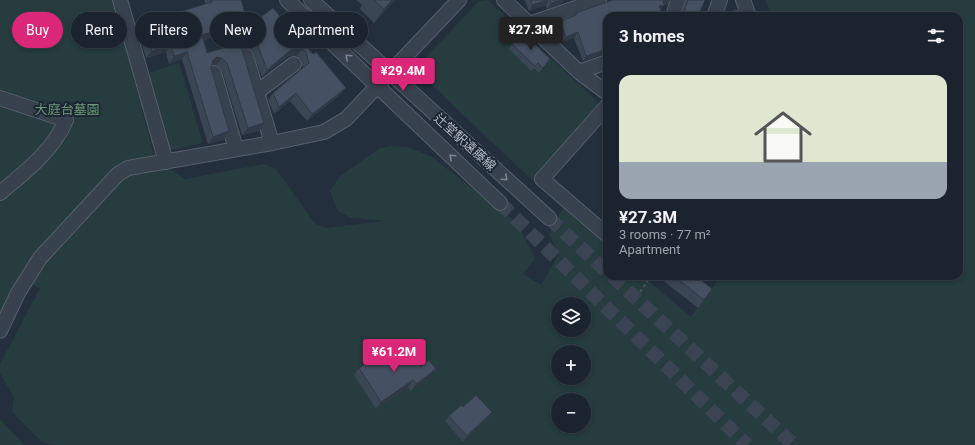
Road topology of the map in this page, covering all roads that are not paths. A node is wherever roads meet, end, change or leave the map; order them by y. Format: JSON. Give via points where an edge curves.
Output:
{"nodes":[{"id":1,"x":120,"y":0,"type":"edge"},
{"id":2,"x":287,"y":0,"type":"edge"},
{"id":3,"x":311,"y":0,"type":"edge"},
{"id":4,"x":459,"y":0,"type":"edge"},
{"id":5,"x":504,"y":0,"type":"edge"},
{"id":6,"x":599,"y":0,"type":"edge"},
{"id":7,"x":678,"y":0,"type":"edge"},
{"id":8,"x":720,"y":0,"type":"edge"},
{"id":9,"x":743,"y":0,"type":"edge"},
{"id":10,"x":674,"y":12,"type":"edge"},
{"id":11,"x":716,"y":12,"type":"edge"},
{"id":12,"x":748,"y":12,"type":"edge"},
{"id":13,"x":529,"y":24,"type":"junction"},
{"id":14,"x":246,"y":56,"type":"dead end"},
{"id":15,"x":603,"y":63,"type":"edge"},
{"id":16,"x":294,"y":64,"type":"dead end"},
{"id":17,"x":580,"y":72,"type":"junction"},
{"id":18,"x":214,"y":73,"type":"edge"},
{"id":19,"x":390,"y":74,"type":"junction"},
{"id":20,"x":378,"y":86,"type":"junction"},
{"id":21,"x":603,"y":90,"type":"edge"},
{"id":22,"x":257,"y":92,"type":"junction"},
{"id":23,"x":0,"y":98,"type":"edge"},
{"id":24,"x":603,"y":111,"type":"edge"},
{"id":25,"x":272,"y":143,"type":"junction"},
{"id":26,"x":236,"y":149,"type":"junction"},
{"id":27,"x":166,"y":162,"type":"junction"},
{"id":28,"x":0,"y":193,"type":"edge"},
{"id":29,"x":500,"y":203,"type":"tunnel mouth"},
{"id":30,"x":549,"y":218,"type":"tunnel mouth"},
{"id":31,"x":603,"y":232,"type":"edge"},
{"id":32,"x":0,"y":330,"type":"edge"}],
"edges":[{"from":1,"to":27,"type":"street"},
{"from":20,"to":2,"type":"street","name":"辻堂駅遠藤線","one_way":true},
{"from":3,"to":19,"type":"street","name":"辻堂駅遠藤線"},
{"from":4,"to":19,"type":"street"},
{"from":5,"to":13,"type":"street"},
{"from":6,"to":13,"type":"street"},
{"from":7,"to":10,"type":"street"},
{"from":8,"to":11,"type":"street"},
{"from":9,"to":12,"type":"street"},
{"from":13,"to":17,"type":"street"},
{"from":14,"to":22,"type":"street"},
{"from":15,"to":17,"type":"street"},
{"from":16,"to":22,"type":"street"},
{"from":17,"to":21,"type":"street"},
{"from":18,"to":26,"type":"street"},
{"from":19,"to":20,"type":"street"},
{"from":19,"to":30,"type":"street","name":"辻堂駅遠藤線","one_way":true},
{"from":20,"to":25,"type":"street","via":[[346,119],[324,132]]},
{"from":29,"to":20,"type":"street","name":"辻堂駅遠藤線","one_way":true},
{"from":22,"to":25,"type":"street"},
{"from":23,"to":28,"type":"street","via":[[66,120],[38,159]]},
{"from":24,"to":31,"type":"street","via":[[542,180]]},
{"from":25,"to":26,"type":"street"},
{"from":26,"to":27,"type":"street"},
{"from":27,"to":32,"type":"street","via":[[128,168],[118,174],[40,258],[18,293]]}]}
